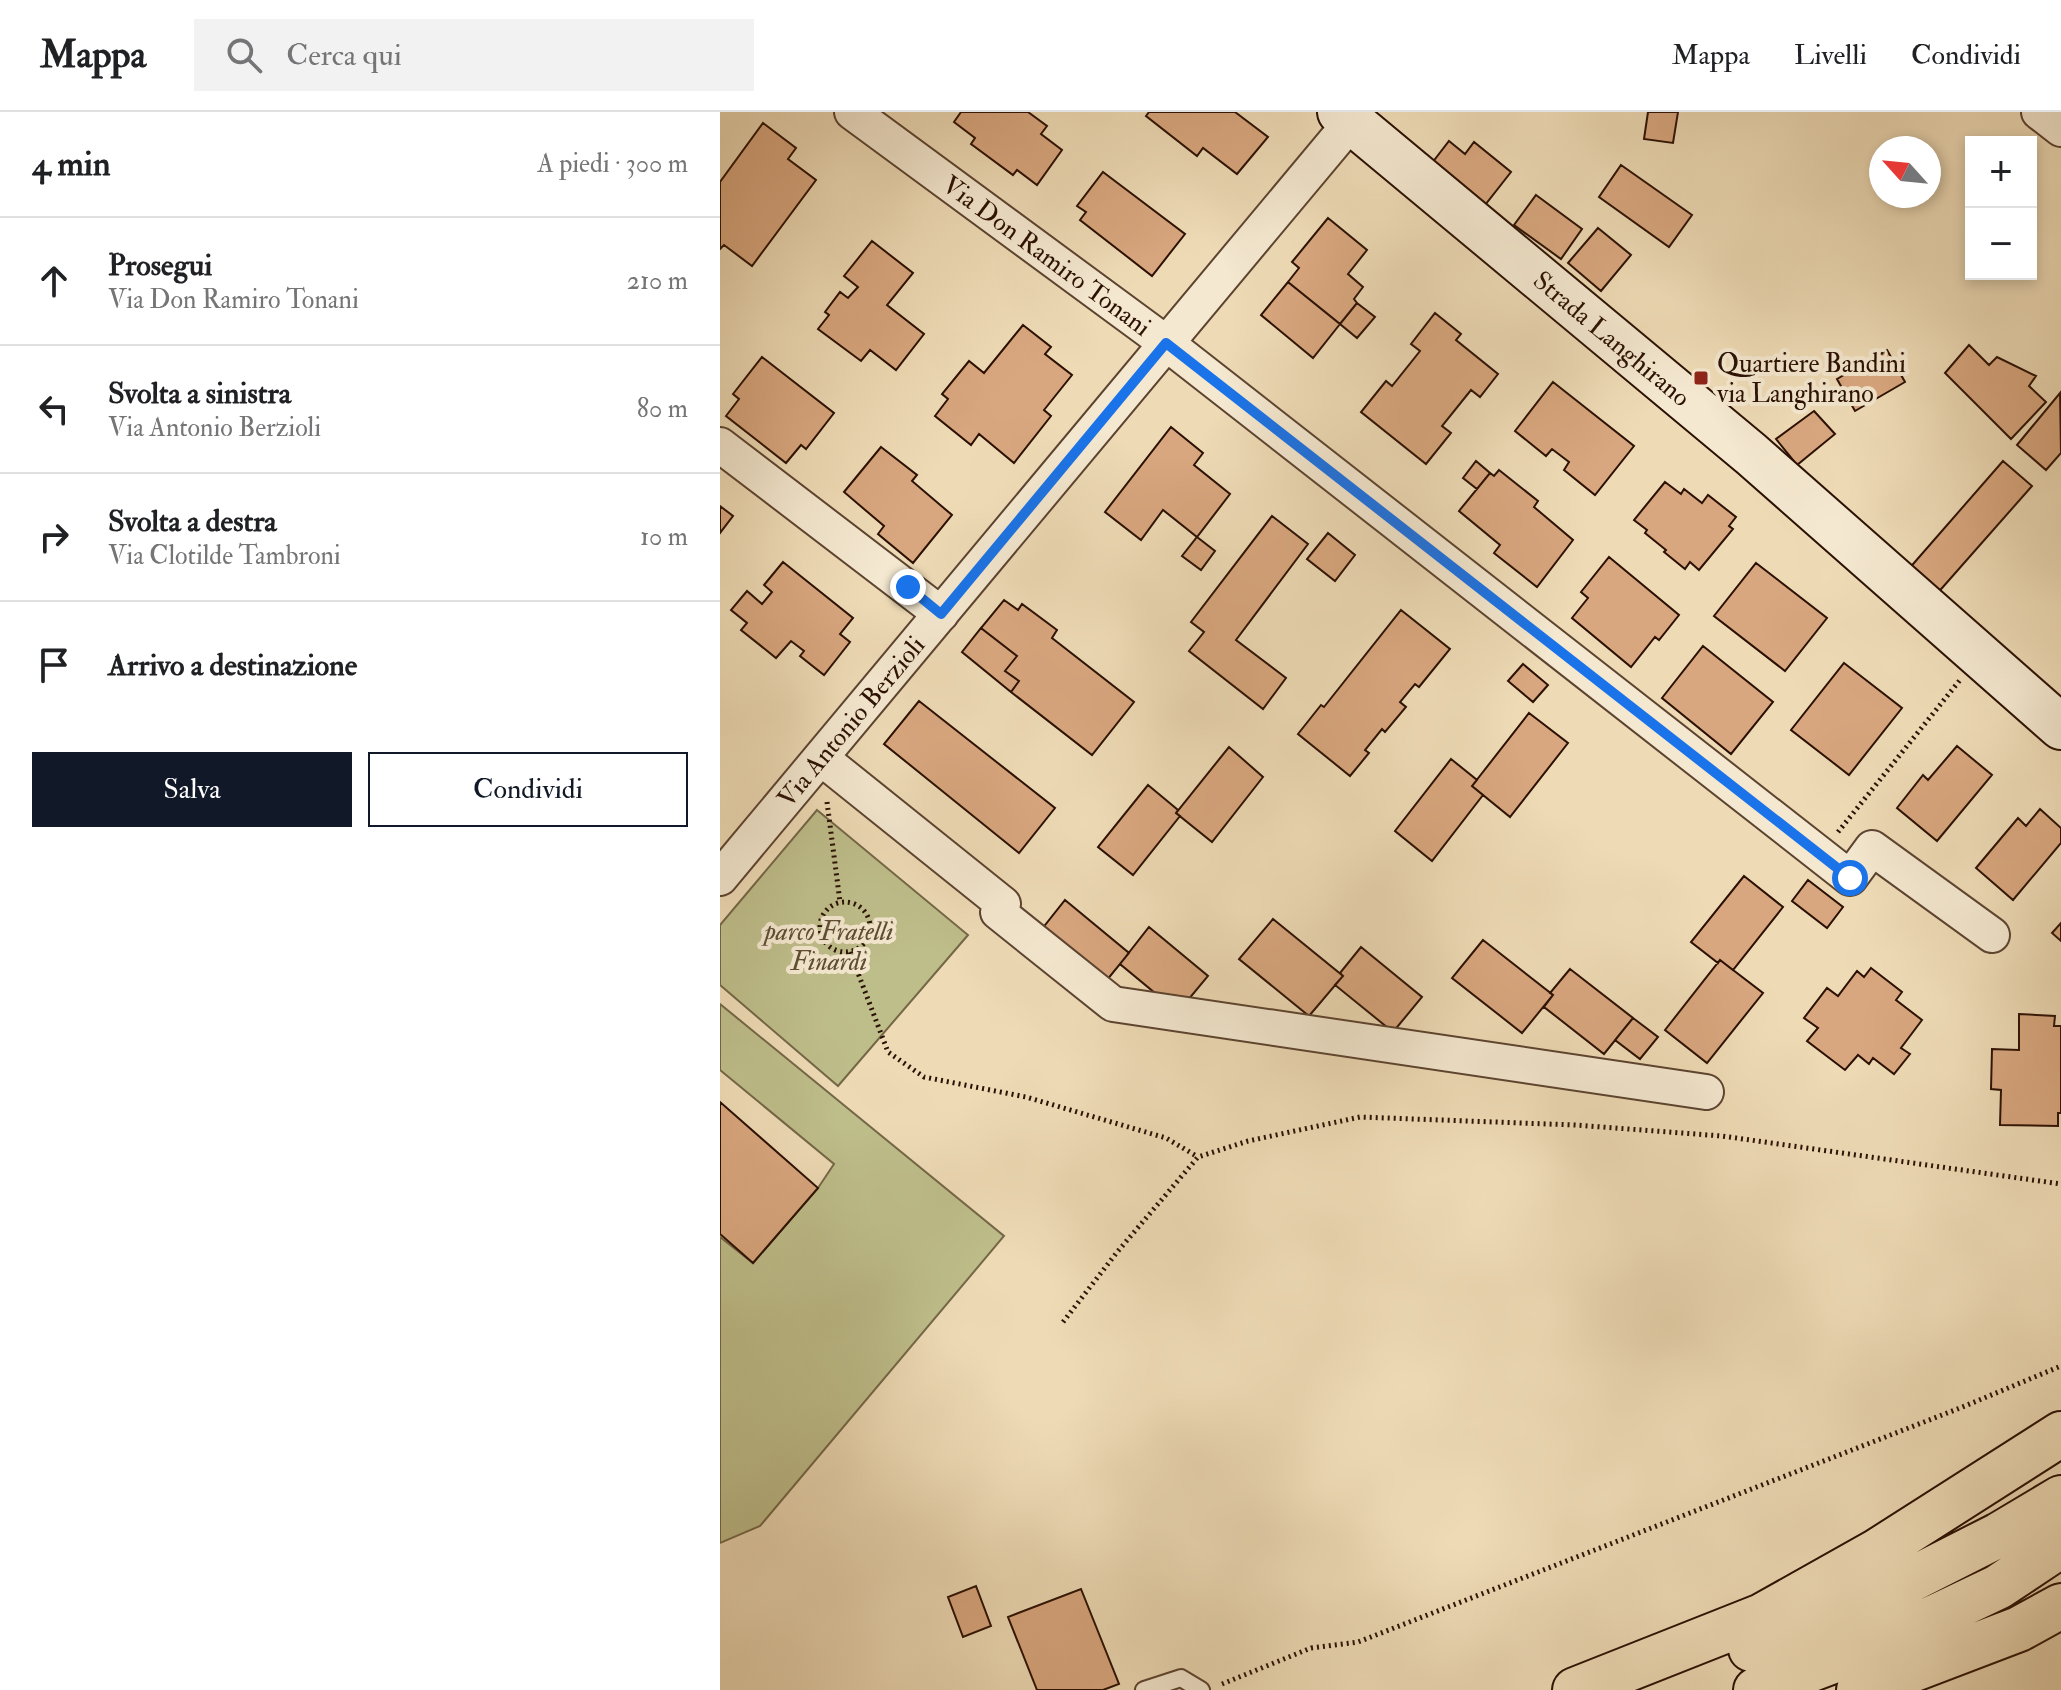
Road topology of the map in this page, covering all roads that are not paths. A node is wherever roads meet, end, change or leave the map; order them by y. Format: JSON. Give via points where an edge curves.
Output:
{"nodes":[{"id":1,"x":852,"y":112,"type":"edge"},
{"id":2,"x":2039,"y":112,"type":"edge"},
{"id":3,"x":1346,"y":117,"type":"edge"},
{"id":4,"x":2061,"y":129,"type":"edge"},
{"id":5,"x":1166,"y":343,"type":"junction"},
{"id":6,"x":720,"y":445,"type":"edge"},
{"id":7,"x":941,"y":614,"type":"junction"},
{"id":8,"x":2061,"y":727,"type":"edge"},
{"id":9,"x":821,"y":758,"type":"junction"},
{"id":10,"x":720,"y":878,"type":"edge"},
{"id":11,"x":1992,"y":935,"type":"dead end"},
{"id":12,"x":1706,"y":1092,"type":"dead end"},
{"id":13,"x":2061,"y":1434,"type":"edge"},
{"id":14,"x":2061,"y":1498,"type":"edge"},
{"id":15,"x":2061,"y":1545,"type":"edge"},
{"id":16,"x":2061,"y":1606,"type":"edge"},
{"id":17,"x":1144,"y":1690,"type":"edge"},
{"id":18,"x":1201,"y":1690,"type":"edge"},
{"id":19,"x":1575,"y":1690,"type":"edge"},
{"id":20,"x":1625,"y":1690,"type":"edge"},
{"id":21,"x":1756,"y":1690,"type":"edge"},
{"id":22,"x":1859,"y":1690,"type":"edge"}],
"edges":[{"from":1,"to":5,"type":"street","name":"Via Don Ramiro Tonani"},
{"from":2,"to":4,"type":"street"},
{"from":3,"to":5,"type":"street","name":"Via Antonio Berzioli"},
{"from":3,"to":8,"type":"main road","name":"Strada Langhirano","via":[[1751,454]]},
{"from":5,"to":7,"type":"street","name":"Via Antonio Berzioli"},
{"from":5,"to":11,"type":"street","name":"Via Don Ramiro Tonani","via":[[1850,878],[1872,848]]},
{"from":6,"to":7,"type":"street"},
{"from":7,"to":9,"type":"street","name":"Via Antonio Berzioli"},
{"from":9,"to":10,"type":"street","name":"Via Antonio Berzioli"},
{"from":9,"to":12,"type":"street","via":[[1003,904],[998,912],[1113,1004]]},
{"from":13,"to":19,"type":"highway","via":[[1876,1552],[1762,1616]]},
{"from":14,"to":20,"type":"highway","via":[[1863,1604],[1697,1670]]},
{"from":15,"to":21,"type":"highway","via":[[1998,1587],[1937,1616]]},
{"from":16,"to":22,"type":"highway","via":[[2019,1629]]},
{"from":17,"to":18,"type":"lane","via":[[1181,1678]]}]}
